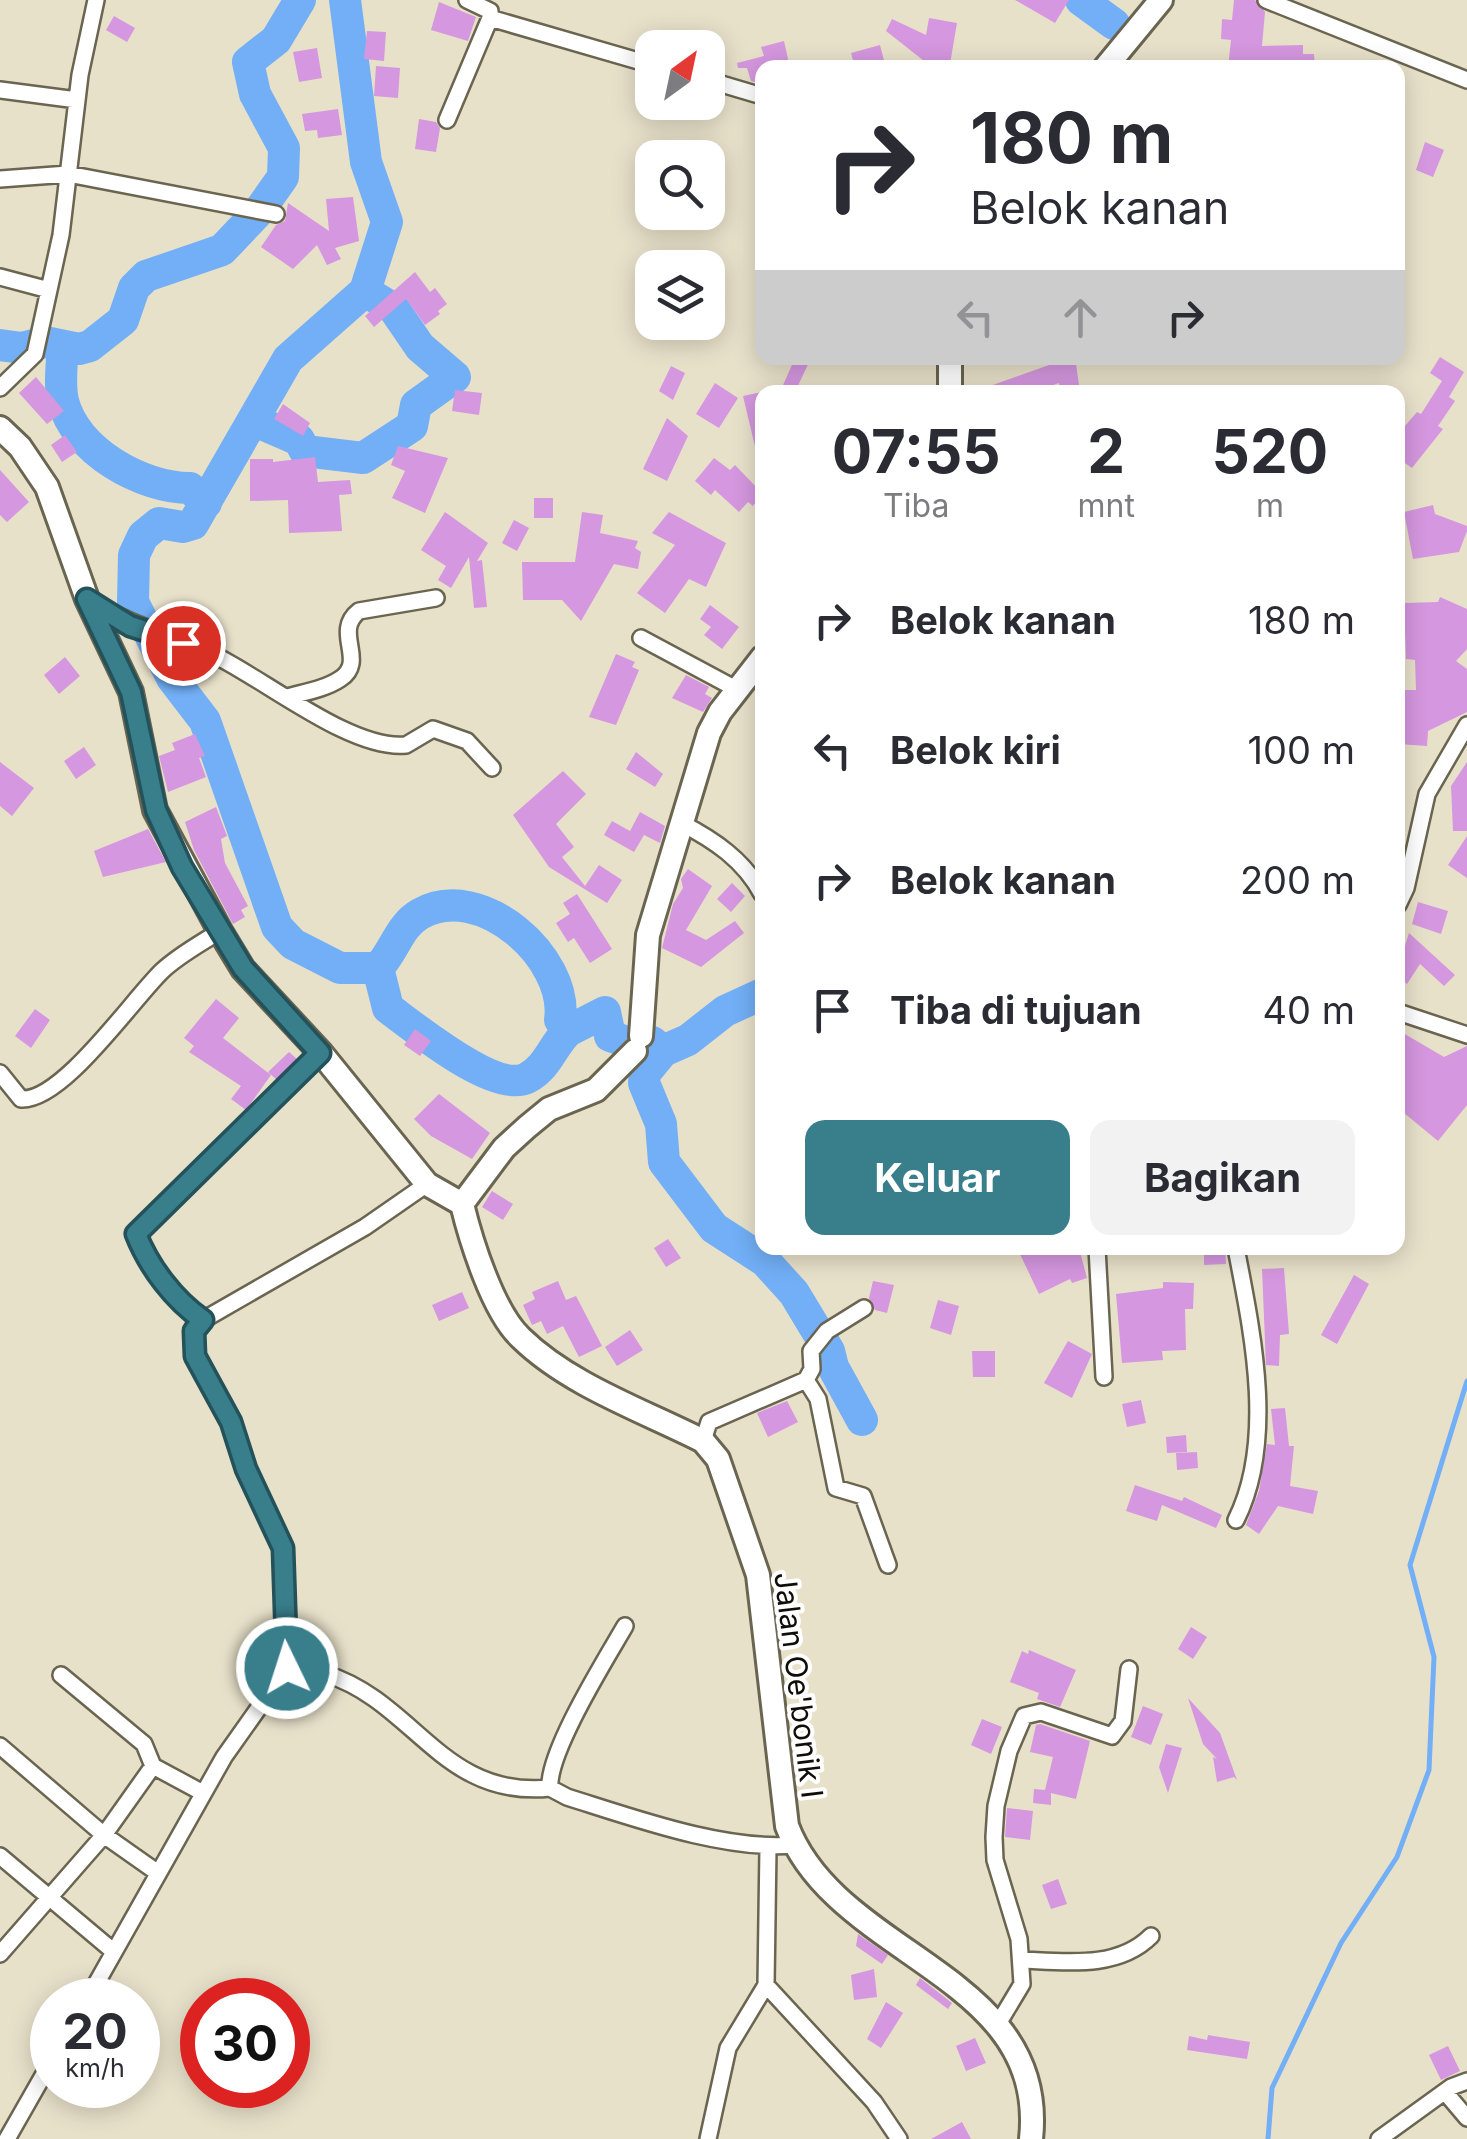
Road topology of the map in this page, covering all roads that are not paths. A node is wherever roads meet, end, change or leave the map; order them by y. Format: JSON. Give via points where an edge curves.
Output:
{"nodes":[{"id":1,"x":96,"y":0,"type":"edge"},
{"id":2,"x":467,"y":0,"type":"edge"},
{"id":3,"x":1162,"y":0,"type":"edge"},
{"id":4,"x":1266,"y":0,"type":"edge"},
{"id":5,"x":490,"y":18,"type":"junction"},
{"id":6,"x":635,"y":59,"type":"edge"},
{"id":7,"x":1112,"y":60,"type":"edge"},
{"id":8,"x":1467,"y":80,"type":"edge"},
{"id":9,"x":725,"y":85,"type":"edge"},
{"id":10,"x":0,"y":90,"type":"edge"},
{"id":11,"x":755,"y":94,"type":"edge"},
{"id":12,"x":77,"y":100,"type":"junction"},
{"id":13,"x":447,"y":120,"type":"dead end"},
{"id":14,"x":68,"y":174,"type":"junction"},
{"id":15,"x":0,"y":179,"type":"edge"},
{"id":16,"x":276,"y":214,"type":"dead end"},
{"id":17,"x":0,"y":277,"type":"edge"},
{"id":18,"x":49,"y":290,"type":"junction"},
{"id":19,"x":0,"y":388,"type":"edge"},
{"id":20,"x":0,"y":428,"type":"edge"},
{"id":21,"x":436,"y":598,"type":"dead end"},
{"id":22,"x":87,"y":599,"type":"junction"},
{"id":23,"x":641,"y":638,"type":"dead end"},
{"id":24,"x":755,"y":667,"type":"edge"},
{"id":25,"x":738,"y":690,"type":"junction"},
{"id":26,"x":288,"y":696,"type":"junction"},
{"id":27,"x":1467,"y":725,"type":"edge"},
{"id":28,"x":492,"y":768,"type":"dead end"},
{"id":29,"x":682,"y":822,"type":"junction"},
{"id":30,"x":1405,"y":874,"type":"edge"},
{"id":31,"x":755,"y":880,"type":"edge"},
{"id":32,"x":220,"y":931,"type":"junction"},
{"id":33,"x":1405,"y":1014,"type":"edge"},
{"id":34,"x":1467,"y":1035,"type":"edge"},
{"id":35,"x":320,"y":1053,"type":"junction"},
{"id":36,"x":0,"y":1073,"type":"edge"},
{"id":37,"x":427,"y":1184,"type":"junction"},
{"id":38,"x":462,"y":1204,"type":"junction"},
{"id":39,"x":1097,"y":1255,"type":"edge"},
{"id":40,"x":1237,"y":1255,"type":"edge"},
{"id":41,"x":864,"y":1308,"type":"dead end"},
{"id":42,"x":203,"y":1320,"type":"junction"},
{"id":43,"x":1104,"y":1376,"type":"dead end"},
{"id":44,"x":806,"y":1380,"type":"junction"},
{"id":45,"x":703,"y":1441,"type":"junction"},
{"id":46,"x":1236,"y":1520,"type":"dead end"},
{"id":47,"x":888,"y":1565,"type":"dead end"},
{"id":48,"x":625,"y":1626,"type":"dead end"},
{"id":49,"x":287,"y":1668,"type":"junction"},
{"id":50,"x":1129,"y":1669,"type":"dead end"},
{"id":51,"x":61,"y":1675,"type":"dead end"},
{"id":52,"x":0,"y":1746,"type":"edge"},
{"id":53,"x":153,"y":1766,"type":"junction"},
{"id":54,"x":550,"y":1788,"type":"junction"},
{"id":55,"x":203,"y":1794,"type":"junction"},
{"id":56,"x":104,"y":1835,"type":"junction"},
{"id":57,"x":794,"y":1844,"type":"junction"},
{"id":58,"x":768,"y":1847,"type":"junction"},
{"id":59,"x":0,"y":1856,"type":"edge"},
{"id":60,"x":158,"y":1873,"type":"junction"},
{"id":61,"x":50,"y":1898,"type":"junction"},
{"id":62,"x":1151,"y":1936,"type":"dead end"},
{"id":63,"x":113,"y":1951,"type":"junction"},
{"id":64,"x":0,"y":1954,"type":"edge"},
{"id":65,"x":1023,"y":1960,"type":"junction"},
{"id":66,"x":99,"y":1978,"type":"edge"},
{"id":67,"x":766,"y":1985,"type":"junction"},
{"id":68,"x":998,"y":2024,"type":"junction"},
{"id":69,"x":1467,"y":2081,"type":"edge"},
{"id":70,"x":1444,"y":2092,"type":"junction"},
{"id":71,"x":30,"y":2099,"type":"edge"},
{"id":72,"x":1467,"y":2118,"type":"edge"},
{"id":73,"x":1382,"y":2138,"type":"edge"},
{"id":74,"x":7,"y":2139,"type":"edge"},
{"id":75,"x":708,"y":2139,"type":"edge"},
{"id":76,"x":899,"y":2139,"type":"edge"},
{"id":77,"x":1031,"y":2139,"type":"edge"}],
"edges":[{"from":1,"to":12,"type":"street"},
{"from":2,"to":5,"type":"street","via":[[490,11]]},
{"from":3,"to":7,"type":"street"},
{"from":4,"to":8,"type":"street"},
{"from":5,"to":6,"type":"street"},
{"from":5,"to":13,"type":"street"},
{"from":9,"to":11,"type":"street"},
{"from":10,"to":12,"type":"street"},
{"from":12,"to":14,"type":"street"},
{"from":14,"to":15,"type":"street"},
{"from":14,"to":16,"type":"street"},
{"from":14,"to":18,"type":"street"},
{"from":17,"to":18,"type":"street"},
{"from":18,"to":19,"type":"street","via":[[34,354]]},
{"from":20,"to":22,"type":"street","via":[[47,487]]},
{"from":21,"to":26,"type":"street","via":[[359,611],[346,630],[354,659],[350,670],[330,684]]},
{"from":22,"to":26,"type":"street","via":[[130,626],[206,651]]},
{"from":22,"to":32,"type":"street","via":[[131,692],[156,810]]},
{"from":23,"to":25,"type":"street"},
{"from":24,"to":25,"type":"street"},
{"from":25,"to":29,"type":"street","via":[[709,732]]},
{"from":26,"to":28,"type":"street","via":[[377,743],[406,745],[433,729],[451,735],[481,752]]},
{"from":27,"to":30,"type":"street","via":[[1427,794]]},
{"from":29,"to":31,"type":"street","via":[[720,843]]},
{"from":29,"to":38,"type":"street","via":[[648,935],[638,1043],[596,1090],[549,1110],[504,1148]]},
{"from":32,"to":35,"type":"street","via":[[243,968]]},
{"from":32,"to":36,"type":"street","via":[[162,971],[45,1094],[21,1099]]},
{"from":33,"to":34,"type":"street"},
{"from":35,"to":37,"type":"street"},
{"from":35,"to":42,"type":"street","via":[[136,1234],[183,1306]]},
{"from":37,"to":38,"type":"street"},
{"from":37,"to":42,"type":"street"},
{"from":38,"to":45,"type":"street","via":[[472,1245],[518,1336],[558,1366]]},
{"from":39,"to":43,"type":"street"},
{"from":40,"to":46,"type":"street","via":[[1249,1314],[1256,1438],[1251,1486]]},
{"from":41,"to":44,"type":"street","via":[[826,1331],[811,1351]]},
{"from":42,"to":49,"type":"street","via":[[194,1331],[195,1356],[226,1410],[283,1548]]},
{"from":44,"to":45,"type":"street","via":[[709,1422]]},
{"from":44,"to":47,"type":"street","via":[[818,1399],[836,1488],[863,1496]]},
{"from":45,"to":57,"type":"street","name":"Jalan Oe'bonik I","via":[[718,1459],[758,1575]]},
{"from":48,"to":54,"type":"street","via":[[578,1711]]},
{"from":49,"to":54,"type":"street","via":[[327,1674],[356,1690],[471,1776],[502,1788]]},
{"from":49,"to":55,"type":"street"},
{"from":50,"to":65,"type":"street","via":[[1123,1722],[1112,1736],[1041,1712],[1024,1716],[1014,1734],[994,1838]]},
{"from":51,"to":53,"type":"street","via":[[144,1744]]},
{"from":52,"to":56,"type":"street"},
{"from":53,"to":55,"type":"street"},
{"from":53,"to":56,"type":"street"},
{"from":54,"to":58,"type":"street","via":[[631,1816]]},
{"from":55,"to":60,"type":"street"},
{"from":56,"to":60,"type":"street"},
{"from":56,"to":61,"type":"street"},
{"from":57,"to":58,"type":"street"},
{"from":57,"to":68,"type":"street","name":"Jalan Oe'bonik I","via":[[858,1916],[978,2001]]},
{"from":58,"to":67,"type":"street"},
{"from":59,"to":61,"type":"street"},
{"from":60,"to":63,"type":"street"},
{"from":61,"to":63,"type":"street"},
{"from":61,"to":64,"type":"street"},
{"from":62,"to":65,"type":"street","via":[[1135,1952],[1102,1960]]},
{"from":63,"to":66,"type":"street"},
{"from":65,"to":68,"type":"street","via":[[1022,1984]]},
{"from":67,"to":75,"type":"street","via":[[728,2048]]},
{"from":67,"to":76,"type":"street","via":[[874,2102]]},
{"from":68,"to":77,"type":"street","name":"Jalan Oe'bonik I","via":[[1028,2083]]},
{"from":69,"to":70,"type":"street"},
{"from":70,"to":72,"type":"street"},
{"from":70,"to":73,"type":"street"},
{"from":71,"to":74,"type":"street"}]}
